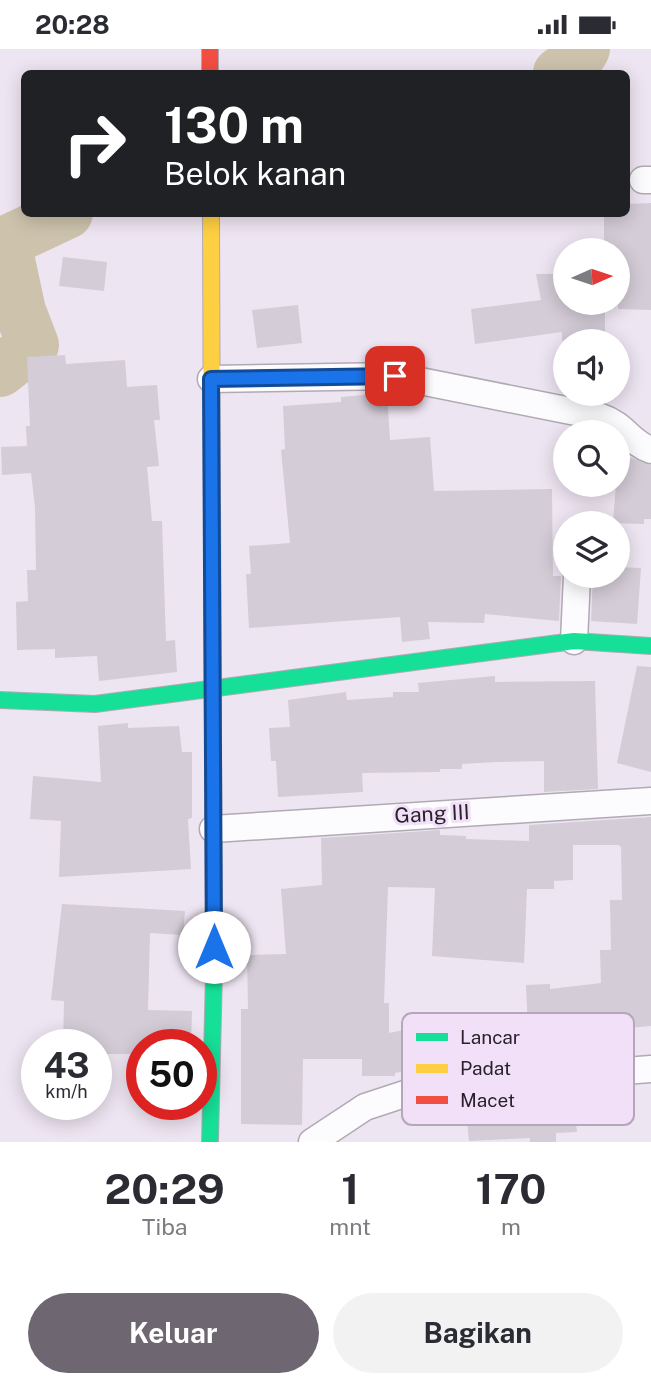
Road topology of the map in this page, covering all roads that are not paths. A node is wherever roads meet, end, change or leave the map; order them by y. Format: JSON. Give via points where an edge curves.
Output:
{"nodes":[{"id":1,"x":210,"y":49,"type":"edge"},
{"id":2,"x":211,"y":70,"type":"edge"},
{"id":3,"x":211,"y":220,"type":"edge"},
{"id":4,"x":211,"y":379,"type":"junction"},
{"id":5,"x":651,"y":450,"type":"edge"},
{"id":6,"x":576,"y":588,"type":"edge"},
{"id":7,"x":574,"y":641,"type":"junction"},
{"id":8,"x":651,"y":646,"type":"edge"},
{"id":9,"x":213,"y":688,"type":"junction"},
{"id":10,"x":0,"y":700,"type":"edge"},
{"id":11,"x":651,"y":801,"type":"edge"},
{"id":12,"x":213,"y":829,"type":"junction"},
{"id":13,"x":402,"y":1095,"type":"edge"},
{"id":14,"x":210,"y":1142,"type":"edge"},
{"id":15,"x":312,"y":1142,"type":"edge"}],
"edges":[{"from":1,"to":2,"type":"main road"},
{"from":3,"to":4,"type":"main road"},
{"from":4,"to":5,"type":"street","via":[[395,376],[601,417],[623,427]]},
{"from":4,"to":9,"type":"main road"},
{"from":6,"to":7,"type":"street"},
{"from":7,"to":8,"type":"main road"},
{"from":7,"to":9,"type":"main road"},
{"from":9,"to":10,"type":"main road","via":[[94,704]]},
{"from":9,"to":12,"type":"main road"},
{"from":11,"to":12,"type":"street","name":"Gang III"},
{"from":12,"to":14,"type":"main road"},
{"from":13,"to":15,"type":"street","via":[[365,1107]]}]}
